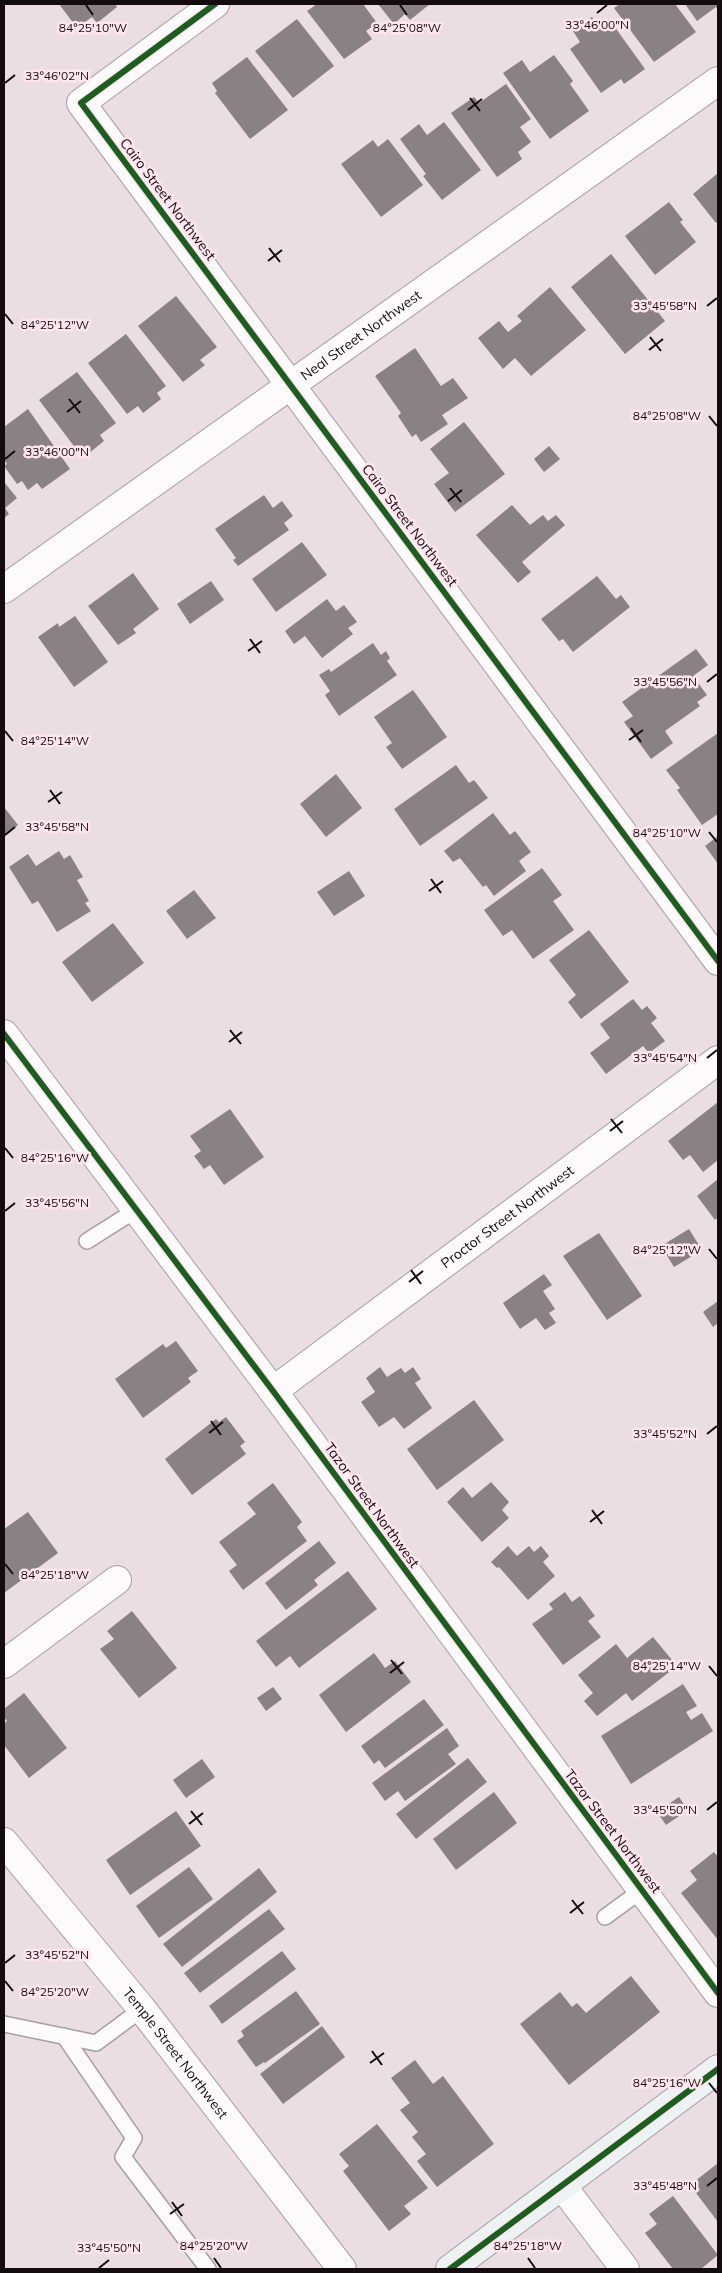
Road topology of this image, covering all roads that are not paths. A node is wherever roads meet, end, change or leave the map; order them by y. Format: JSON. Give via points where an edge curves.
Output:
{"nodes":[{"id":1,"x":215,"y":4,"type":"edge"},
{"id":2,"x":718,"y":82,"type":"edge"},
{"id":3,"x":291,"y":386,"type":"junction"},
{"id":4,"x":4,"y":589,"type":"edge"},
{"id":5,"x":718,"y":961,"type":"edge"},
{"id":6,"x":4,"y":1034,"type":"edge"},
{"id":7,"x":718,"y":1060,"type":"edge"},
{"id":8,"x":136,"y":1210,"type":"junction"},
{"id":9,"x":87,"y":1241,"type":"dead end"},
{"id":10,"x":273,"y":1392,"type":"junction"},
{"id":11,"x":117,"y":1580,"type":"dead end"},
{"id":12,"x":4,"y":1664,"type":"edge"},
{"id":13,"x":4,"y":1842,"type":"edge"},
{"id":14,"x":642,"y":1890,"type":"junction"},
{"id":15,"x":605,"y":1917,"type":"dead end"},
{"id":16,"x":718,"y":1993,"type":"edge"},
{"id":17,"x":142,"y":2009,"type":"junction"},
{"id":18,"x":4,"y":2024,"type":"edge"},
{"id":19,"x":64,"y":2036,"type":"junction"},
{"id":20,"x":718,"y":2069,"type":"edge"},
{"id":21,"x":562,"y":2186,"type":"junction"},
{"id":22,"x":208,"y":2269,"type":"edge"},
{"id":23,"x":342,"y":2269,"type":"edge"},
{"id":24,"x":450,"y":2269,"type":"edge"},
{"id":25,"x":625,"y":2269,"type":"edge"}],
"edges":[{"from":1,"to":3,"type":"street","name":"Cairo Street Northwest","via":[[81,103]]},
{"from":2,"to":3,"type":"street","name":"Neal Street Northwest"},
{"from":3,"to":4,"type":"street","name":"Neal Street Northwest"},
{"from":3,"to":5,"type":"street","name":"Cairo Street Northwest"},
{"from":6,"to":8,"type":"street","name":"Tazor Street Northwest"},
{"from":7,"to":10,"type":"street","name":"Proctor Street Northwest"},
{"from":8,"to":9,"type":"lane"},
{"from":8,"to":10,"type":"street","name":"Tazor Street Northwest"},
{"from":10,"to":14,"type":"street","name":"Tazor Street Northwest"},
{"from":11,"to":12,"type":"street"},
{"from":13,"to":17,"type":"street","name":"Temple Street Northwest"},
{"from":14,"to":15,"type":"lane"},
{"from":14,"to":16,"type":"street","name":"Tazor Street Northwest"},
{"from":17,"to":19,"type":"lane","via":[[96,2043]]},
{"from":17,"to":23,"type":"street","name":"Temple Street Northwest"},
{"from":18,"to":19,"type":"lane"},
{"from":19,"to":22,"type":"lane","via":[[134,2138],[122,2156]]},
{"from":20,"to":21,"type":"main road"},
{"from":21,"to":24,"type":"main road"},
{"from":21,"to":25,"type":"street"}]}
